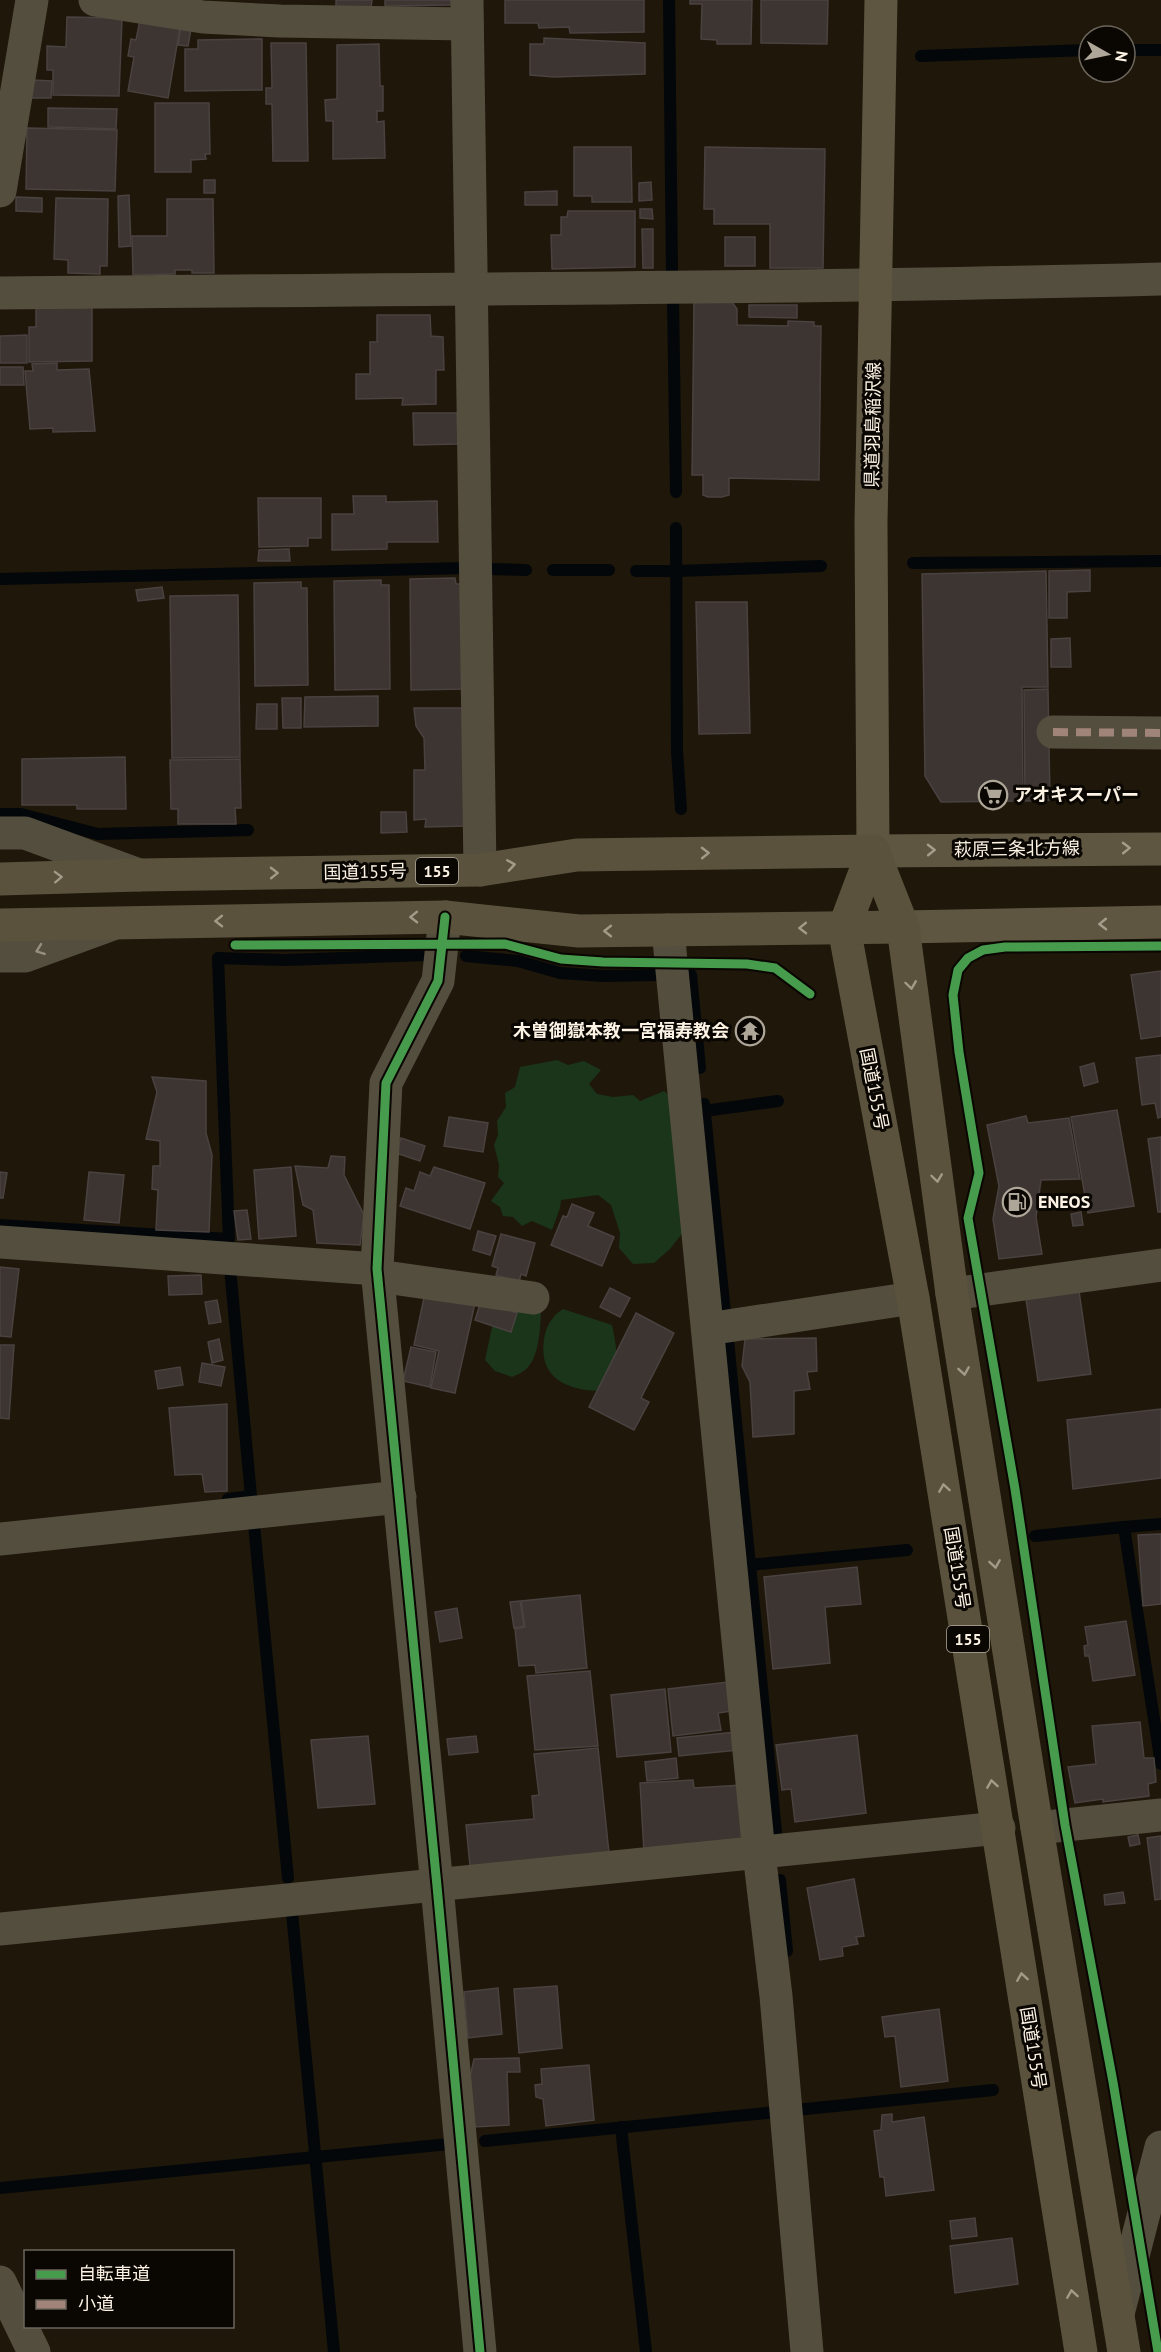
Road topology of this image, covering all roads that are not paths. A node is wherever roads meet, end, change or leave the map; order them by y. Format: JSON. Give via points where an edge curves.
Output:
{"nodes":[{"id":1,"x":32,"y":0,"type":"edge"},
{"id":2,"x":95,"y":0,"type":"edge"},
{"id":3,"x":881,"y":0,"type":"edge"},
{"id":4,"x":467,"y":12,"type":"edge"},
{"id":5,"x":0,"y":191,"type":"edge"},
{"id":6,"x":1161,"y":279,"type":"edge"},
{"id":7,"x":874,"y":287,"type":"junction"},
{"id":8,"x":471,"y":288,"type":"junction"},
{"id":9,"x":0,"y":293,"type":"edge"},
{"id":10,"x":1053,"y":732,"type":"dead end"},
{"id":11,"x":1161,"y":734,"type":"edge"},
{"id":12,"x":0,"y":833,"type":"edge"},
{"id":13,"x":1161,"y":849,"type":"edge"},
{"id":14,"x":873,"y":850,"type":"junction"},
{"id":15,"x":480,"y":870,"type":"junction"},
{"id":16,"x":139,"y":874,"type":"junction"},
{"id":17,"x":0,"y":879,"type":"edge"},
{"id":18,"x":445,"y":917,"type":"junction"},
{"id":19,"x":1161,"y":922,"type":"edge"},
{"id":20,"x":115,"y":924,"type":"junction"},
{"id":21,"x":0,"y":925,"type":"edge"},
{"id":22,"x":903,"y":927,"type":"junction"},
{"id":23,"x":844,"y":928,"type":"junction"},
{"id":24,"x":668,"y":930,"type":"junction"},
{"id":25,"x":0,"y":956,"type":"edge"},
{"id":26,"x":0,"y":1242,"type":"edge"},
{"id":27,"x":1161,"y":1265,"type":"edge"},
{"id":28,"x":378,"y":1272,"type":"junction"},
{"id":29,"x":952,"y":1294,"type":"junction"},
{"id":30,"x":533,"y":1298,"type":"dead end"},
{"id":31,"x":913,"y":1298,"type":"junction"},
{"id":32,"x":708,"y":1329,"type":"junction"},
{"id":33,"x":400,"y":1497,"type":"junction"},
{"id":34,"x":0,"y":1539,"type":"edge"},
{"id":35,"x":1161,"y":1815,"type":"edge"},
{"id":36,"x":999,"y":1828,"type":"junction"},
{"id":37,"x":1037,"y":1828,"type":"junction"},
{"id":38,"x":759,"y":1853,"type":"junction"},
{"id":39,"x":437,"y":1886,"type":"junction"},
{"id":40,"x":0,"y":1929,"type":"edge"},
{"id":41,"x":1161,"y":2146,"type":"edge"},
{"id":42,"x":0,"y":2282,"type":"edge"},
{"id":43,"x":1118,"y":2314,"type":"junction"},
{"id":44,"x":34,"y":2352,"type":"edge"},
{"id":45,"x":480,"y":2352,"type":"edge"},
{"id":46,"x":807,"y":2352,"type":"edge"},
{"id":47,"x":1081,"y":2352,"type":"edge"},
{"id":48,"x":1124,"y":2352,"type":"edge"}],
"edges":[{"from":1,"to":5,"type":"street"},
{"from":2,"to":4,"type":"street","via":[[203,17],[280,21]]},
{"from":3,"to":7,"type":"main road","name":"県道羽島稲沢線"},
{"from":4,"to":8,"type":"street"},
{"from":6,"to":7,"type":"street"},
{"from":7,"to":8,"type":"street"},
{"from":7,"to":14,"type":"main road","name":"県道羽島稲沢線"},
{"from":8,"to":9,"type":"street"},
{"from":8,"to":15,"type":"street"},
{"from":10,"to":11,"type":"street"},
{"from":12,"to":16,"type":"street","via":[[25,833]]},
{"from":14,"to":13,"type":"main road","name":"萩原三条北方線","one_way":true},
{"from":15,"to":14,"type":"highway","name":"国道155号","number":"155","one_way":true,"via":[[577,855]]},
{"from":14,"to":22,"type":"highway","number":"155"},
{"from":14,"to":23,"type":"highway"},
{"from":16,"to":15,"type":"highway","name":"国道155号","number":"155","one_way":true},
{"from":17,"to":16,"type":"highway","name":"国道155号","number":"155","one_way":true},
{"from":18,"to":20,"type":"highway","one_way":true},
{"from":24,"to":18,"type":"highway","one_way":true,"via":[[579,931]]},
{"from":18,"to":28,"type":"street","via":[[438,981],[386,1083]]},
{"from":19,"to":22,"type":"main road","one_way":true},
{"from":20,"to":21,"type":"highway"},
{"from":20,"to":25,"type":"street","one_way":true,"via":[[25,956]]},
{"from":22,"to":23,"type":"highway"},
{"from":22,"to":29,"type":"highway","number":"155","one_way":true},
{"from":23,"to":24,"type":"highway","one_way":true},
{"from":23,"to":31,"type":"highway","name":"国道155号","number":"155"},
{"from":24,"to":32,"type":"street"},
{"from":26,"to":28,"type":"street"},
{"from":27,"to":29,"type":"street"},
{"from":28,"to":30,"type":"street"},
{"from":28,"to":33,"type":"street"},
{"from":29,"to":37,"type":"highway","number":"155","one_way":true},
{"from":31,"to":32,"type":"street"},
{"from":36,"to":31,"type":"highway","name":"国道155号","number":"155","one_way":true},
{"from":32,"to":38,"type":"street"},
{"from":33,"to":34,"type":"street"},
{"from":33,"to":39,"type":"street"},
{"from":35,"to":37,"type":"street"},
{"from":36,"to":38,"type":"street"},
{"from":47,"to":36,"type":"highway","name":"国道155号","number":"155","one_way":true},
{"from":37,"to":43,"type":"highway","number":"155"},
{"from":38,"to":39,"type":"street"},
{"from":38,"to":46,"type":"street","via":[[776,1996]]},
{"from":39,"to":40,"type":"street"},
{"from":39,"to":45,"type":"street"},
{"from":41,"to":43,"type":"street"},
{"from":42,"to":44,"type":"street"},
{"from":43,"to":48,"type":"highway","number":"155"}]}
